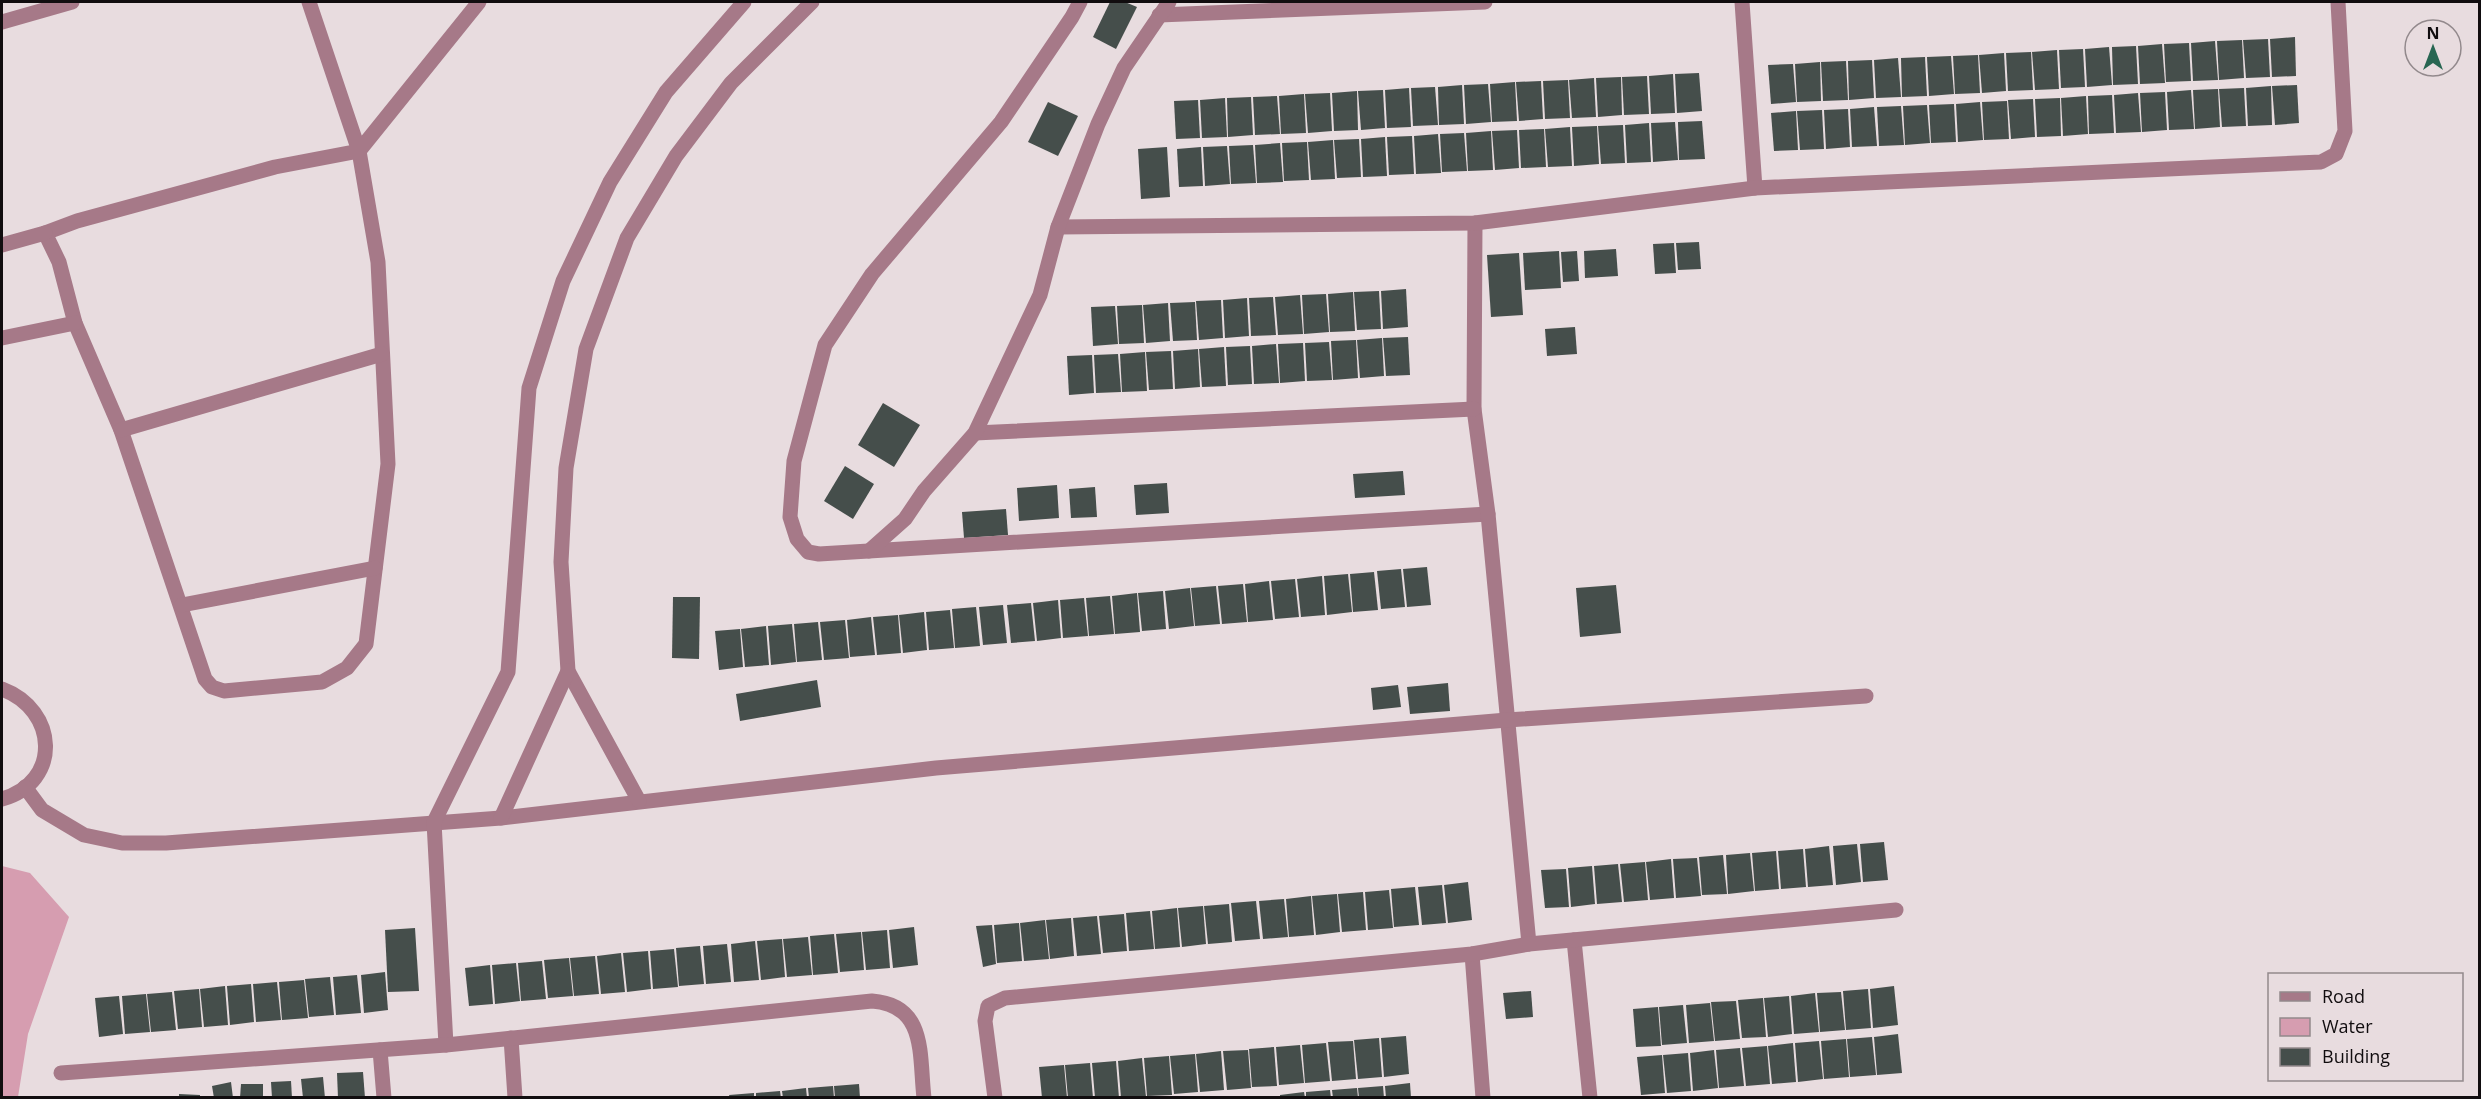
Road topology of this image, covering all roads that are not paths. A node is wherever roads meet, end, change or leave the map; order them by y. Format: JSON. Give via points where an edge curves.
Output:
{"nodes":[{"id":1,"x":72,"y":2,"type":"edge"},
{"id":2,"x":309,"y":2,"type":"edge"},
{"id":3,"x":478,"y":2,"type":"edge"},
{"id":4,"x":744,"y":2,"type":"edge"},
{"id":5,"x":812,"y":2,"type":"edge"},
{"id":6,"x":1080,"y":2,"type":"edge"},
{"id":7,"x":1169,"y":2,"type":"edge"},
{"id":8,"x":1485,"y":2,"type":"edge"},
{"id":9,"x":1742,"y":2,"type":"edge"},
{"id":10,"x":2338,"y":2,"type":"edge"},
{"id":11,"x":1159,"y":15,"type":"junction"},
{"id":12,"x":2,"y":22,"type":"edge"},
{"id":13,"x":359,"y":151,"type":"junction"},
{"id":14,"x":1755,"y":188,"type":"junction"},
{"id":15,"x":1475,"y":223,"type":"junction"},
{"id":16,"x":1058,"y":226,"type":"junction"},
{"id":17,"x":45,"y":233,"type":"junction"},
{"id":18,"x":2,"y":245,"type":"edge"},
{"id":19,"x":75,"y":323,"type":"junction"},
{"id":20,"x":2,"y":338,"type":"edge"},
{"id":21,"x":382,"y":354,"type":"junction"},
{"id":22,"x":1474,"y":409,"type":"junction"},
{"id":23,"x":121,"y":430,"type":"junction"},
{"id":24,"x":975,"y":433,"type":"junction"},
{"id":25,"x":1488,"y":514,"type":"junction"},
{"id":26,"x":869,"y":551,"type":"junction"},
{"id":27,"x":375,"y":568,"type":"junction"},
{"id":28,"x":182,"y":605,"type":"junction"},
{"id":29,"x":568,"y":671,"type":"junction"},
{"id":30,"x":2,"y":688,"type":"edge"},
{"id":31,"x":1866,"y":696,"type":"dead end"},
{"id":32,"x":1507,"y":720,"type":"junction"},
{"id":33,"x":25,"y":787,"type":"junction"},
{"id":34,"x":2,"y":799,"type":"edge"},
{"id":35,"x":639,"y":801,"type":"junction"},
{"id":36,"x":501,"y":818,"type":"junction"},
{"id":37,"x":434,"y":822,"type":"junction"},
{"id":38,"x":1896,"y":910,"type":"dead end"},
{"id":39,"x":1574,"y":940,"type":"junction"},
{"id":40,"x":1529,"y":944,"type":"junction"},
{"id":41,"x":1472,"y":954,"type":"junction"},
{"id":42,"x":510,"y":1038,"type":"junction"},
{"id":43,"x":446,"y":1045,"type":"junction"},
{"id":44,"x":380,"y":1050,"type":"junction"},
{"id":45,"x":61,"y":1073,"type":"dead end"},
{"id":46,"x":384,"y":1098,"type":"edge"},
{"id":47,"x":515,"y":1098,"type":"edge"},
{"id":48,"x":924,"y":1098,"type":"edge"},
{"id":49,"x":995,"y":1098,"type":"edge"},
{"id":50,"x":1483,"y":1098,"type":"edge"},
{"id":51,"x":1590,"y":1098,"type":"edge"}],
"edges":[{"from":1,"to":12,"type":"street"},
{"from":2,"to":13,"type":"street"},
{"from":3,"to":13,"type":"street"},
{"from":4,"to":37,"type":"street","via":[[666,92],[610,182],[563,281],[529,388],[508,672]]},
{"from":5,"to":29,"type":"street","via":[[731,83],[676,156],[627,238],[586,349],[566,468],[562,538]]},
{"from":6,"to":26,"type":"street","via":[[1001,122],[872,274],[825,345],[794,461],[790,516],[797,539],[808,552]]},
{"from":7,"to":11,"type":"street"},
{"from":8,"to":11,"type":"street"},
{"from":9,"to":14,"type":"street"},
{"from":10,"to":14,"type":"street","via":[[2345,131],[2336,154],[2321,162]]},
{"from":11,"to":16,"type":"street","via":[[1124,68]]},
{"from":13,"to":17,"type":"street","via":[[275,167]]},
{"from":13,"to":21,"type":"street","via":[[378,262]]},
{"from":14,"to":15,"type":"street"},
{"from":15,"to":16,"type":"street"},
{"from":15,"to":22,"type":"street"},
{"from":16,"to":24,"type":"street","via":[[1040,295]]},
{"from":17,"to":18,"type":"street"},
{"from":17,"to":19,"type":"street","via":[[59,262]]},
{"from":19,"to":20,"type":"street"},
{"from":19,"to":23,"type":"street"},
{"from":21,"to":23,"type":"street"},
{"from":21,"to":27,"type":"street","via":[[388,464]]},
{"from":22,"to":24,"type":"street"},
{"from":22,"to":25,"type":"street"},
{"from":23,"to":28,"type":"street"},
{"from":24,"to":26,"type":"street","via":[[905,519]]},
{"from":25,"to":26,"type":"street"},
{"from":25,"to":32,"type":"street"},
{"from":27,"to":28,"type":"street"},
{"from":27,"to":28,"type":"street","via":[[366,644],[347,668],[322,682],[224,691],[212,687],[206,680]]},
{"from":29,"to":35,"type":"street"},
{"from":29,"to":36,"type":"street"},
{"from":30,"to":33,"type":"street","via":[[29,703],[44,731],[43,762]]},
{"from":31,"to":32,"type":"street"},
{"from":32,"to":35,"type":"street","via":[[936,768]]},
{"from":32,"to":40,"type":"street"},
{"from":33,"to":34,"type":"street"},
{"from":33,"to":37,"type":"street","via":[[42,810],[84,835],[122,843]]},
{"from":35,"to":36,"type":"street"},
{"from":36,"to":37,"type":"street"},
{"from":37,"to":43,"type":"street"},
{"from":38,"to":39,"type":"street"},
{"from":39,"to":40,"type":"street"},
{"from":39,"to":51,"type":"street"},
{"from":40,"to":41,"type":"street"},
{"from":41,"to":49,"type":"street","via":[[1005,998],[988,1006],[985,1021]]},
{"from":41,"to":50,"type":"street"},
{"from":42,"to":43,"type":"street"},
{"from":42,"to":47,"type":"street"},
{"from":42,"to":48,"type":"street","via":[[886,1002],[907,1015],[916,1029]]},
{"from":43,"to":44,"type":"street"},
{"from":44,"to":45,"type":"street"},
{"from":44,"to":46,"type":"street"}]}
